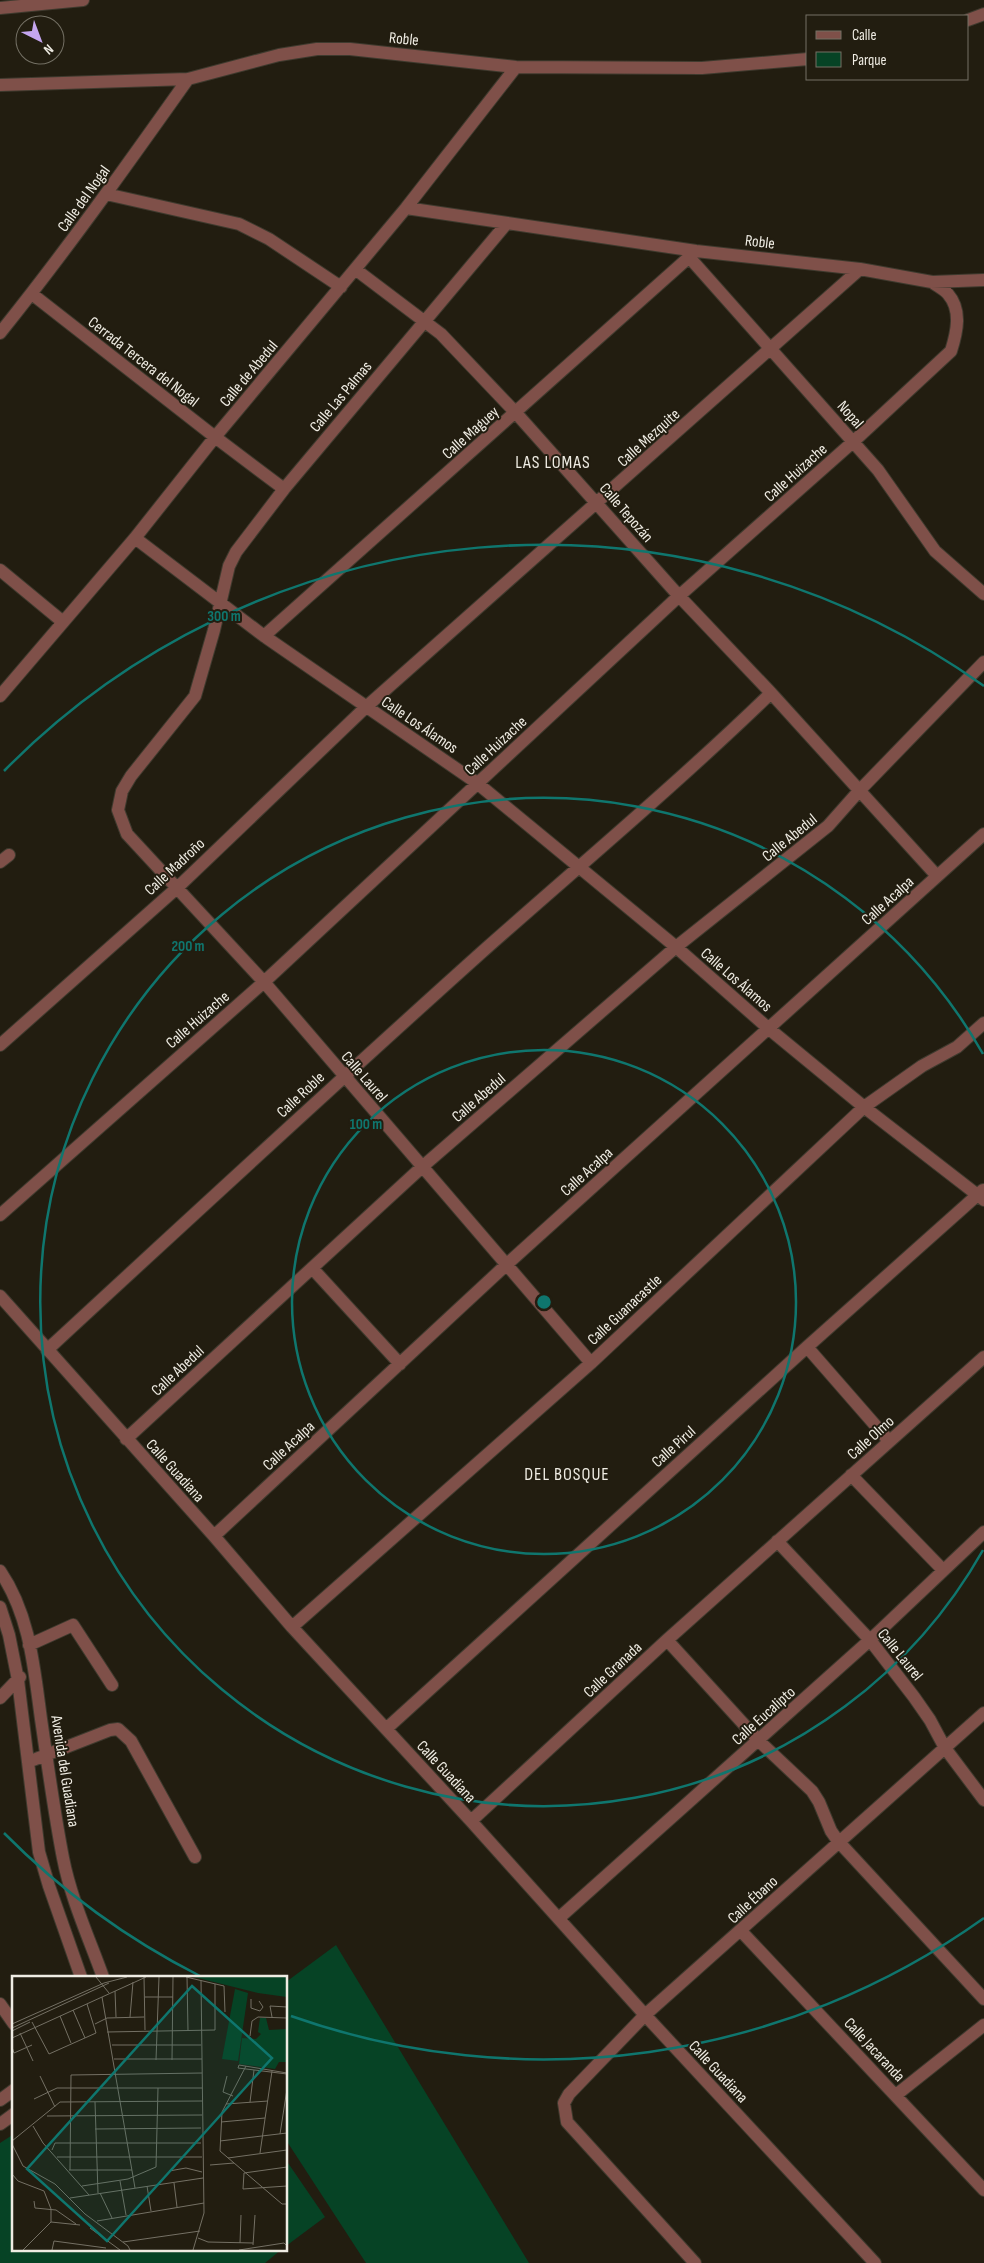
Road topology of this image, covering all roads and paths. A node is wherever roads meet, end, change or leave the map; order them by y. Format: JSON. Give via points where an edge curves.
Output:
{"nodes":[{"id":1,"x":83,"y":0,"type":"edge"},
{"id":2,"x":54,"y":2,"type":"edge"},
{"id":3,"x":24,"y":3,"type":"edge"},
{"id":4,"x":0,"y":8,"type":"edge"},
{"id":5,"x":984,"y":14,"type":"edge"},
{"id":6,"x":969,"y":20,"type":"edge"},
{"id":7,"x":806,"y":59,"type":"edge"},
{"id":8,"x":516,"y":67,"type":"junction"},
{"id":9,"x":188,"y":79,"type":"junction"},
{"id":10,"x":0,"y":85,"type":"edge"},
{"id":11,"x":106,"y":194,"type":"junction"},
{"id":12,"x":406,"y":208,"type":"junction"},
{"id":13,"x":506,"y":223,"type":"junction"},
{"id":14,"x":693,"y":254,"type":"junction"},
{"id":15,"x":355,"y":269,"type":"junction"},
{"id":16,"x":860,"y":269,"type":"junction"},
{"id":17,"x":984,"y":280,"type":"edge"},
{"id":18,"x":932,"y":282,"type":"junction"},
{"id":19,"x":340,"y":287,"type":"junction"},
{"id":20,"x":32,"y":294,"type":"junction"},
{"id":21,"x":424,"y":320,"type":"junction"},
{"id":22,"x":0,"y":333,"type":"edge"},
{"id":23,"x":772,"y":348,"type":"junction"},
{"id":24,"x":516,"y":413,"type":"junction"},
{"id":25,"x":215,"y":438,"type":"junction"},
{"id":26,"x":854,"y":442,"type":"junction"},
{"id":27,"x":284,"y":489,"type":"junction"},
{"id":28,"x":598,"y":503,"type":"junction"},
{"id":29,"x":135,"y":538,"type":"junction"},
{"id":30,"x":0,"y":570,"type":"edge"},
{"id":31,"x":984,"y":594,"type":"edge"},
{"id":32,"x":679,"y":596,"type":"junction"},
{"id":33,"x":220,"y":601,"type":"junction"},
{"id":34,"x":63,"y":622,"type":"junction"},
{"id":35,"x":264,"y":636,"type":"junction"},
{"id":36,"x":984,"y":662,"type":"edge"},
{"id":37,"x":771,"y":693,"type":"junction"},
{"id":38,"x":0,"y":696,"type":"edge"},
{"id":39,"x":366,"y":707,"type":"junction"},
{"id":40,"x":477,"y":783,"type":"junction"},
{"id":41,"x":859,"y":791,"type":"junction"},
{"id":42,"x":984,"y":834,"type":"edge"},
{"id":43,"x":578,"y":866,"type":"junction"},
{"id":44,"x":937,"y":876,"type":"junction"},
{"id":45,"x":178,"y":887,"type":"junction"},
{"id":46,"x":676,"y":947,"type":"junction"},
{"id":47,"x":264,"y":982,"type":"junction"},
{"id":48,"x":984,"y":1024,"type":"edge"},
{"id":49,"x":768,"y":1028,"type":"junction"},
{"id":50,"x":0,"y":1045,"type":"edge"},
{"id":51,"x":344,"y":1076,"type":"junction"},
{"id":52,"x":864,"y":1107,"type":"junction"},
{"id":53,"x":422,"y":1167,"type":"junction"},
{"id":54,"x":982,"y":1195,"type":"edge"},
{"id":55,"x":0,"y":1215,"type":"edge"},
{"id":56,"x":506,"y":1265,"type":"junction"},
{"id":57,"x":312,"y":1268,"type":"junction"},
{"id":58,"x":0,"y":1296,"type":"edge"},
{"id":59,"x":807,"y":1347,"type":"junction"},
{"id":60,"x":48,"y":1350,"type":"junction"},
{"id":61,"x":984,"y":1357,"type":"edge"},
{"id":62,"x":591,"y":1363,"type":"junction"},
{"id":63,"x":400,"y":1364,"type":"junction"},
{"id":64,"x":126,"y":1439,"type":"junction"},
{"id":65,"x":889,"y":1441,"type":"junction"},
{"id":66,"x":851,"y":1475,"type":"junction"},
{"id":67,"x":984,"y":1532,"type":"edge"},
{"id":68,"x":214,"y":1536,"type":"junction"},
{"id":69,"x":777,"y":1541,"type":"junction"},
{"id":70,"x":943,"y":1570,"type":"junction"},
{"id":71,"x":0,"y":1571,"type":"edge"},
{"id":72,"x":0,"y":1607,"type":"edge"},
{"id":73,"x":292,"y":1628,"type":"junction"},
{"id":74,"x":667,"y":1640,"type":"junction"},
{"id":75,"x":870,"y":1640,"type":"junction"},
{"id":76,"x":29,"y":1645,"type":"junction"},
{"id":77,"x":33,"y":1664,"type":"junction"},
{"id":78,"x":18,"y":1680,"type":"junction"},
{"id":79,"x":112,"y":1684,"type":"dead end"},
{"id":80,"x":0,"y":1698,"type":"edge"},
{"id":81,"x":984,"y":1713,"type":"edge"},
{"id":82,"x":386,"y":1729,"type":"junction"},
{"id":83,"x":759,"y":1740,"type":"junction"},
{"id":84,"x":945,"y":1748,"type":"junction"},
{"id":85,"x":46,"y":1756,"type":"junction"},
{"id":86,"x":28,"y":1762,"type":"junction"},
{"id":87,"x":984,"y":1800,"type":"edge"},
{"id":88,"x":471,"y":1821,"type":"junction"},
{"id":89,"x":838,"y":1841,"type":"junction"},
{"id":90,"x":194,"y":1857,"type":"dead end"},
{"id":91,"x":559,"y":1918,"type":"junction"},
{"id":92,"x":742,"y":1931,"type":"junction"},
{"id":93,"x":81,"y":1976,"type":"edge"},
{"id":94,"x":103,"y":1976,"type":"edge"},
{"id":95,"x":984,"y":1999,"type":"edge"},
{"id":96,"x":0,"y":2004,"type":"edge"},
{"id":97,"x":645,"y":2015,"type":"junction"},
{"id":98,"x":12,"y":2021,"type":"edge"},
{"id":99,"x":984,"y":2025,"type":"edge"},
{"id":100,"x":12,"y":2091,"type":"edge"},
{"id":101,"x":896,"y":2095,"type":"junction"},
{"id":102,"x":0,"y":2100,"type":"edge"},
{"id":103,"x":12,"y":2115,"type":"edge"},
{"id":104,"x":0,"y":2124,"type":"edge"},
{"id":105,"x":984,"y":2190,"type":"edge"},
{"id":106,"x":695,"y":2263,"type":"edge"},
{"id":107,"x":875,"y":2263,"type":"edge"}],
"edges":[{"from":1,"to":2,"type":"street"},
{"from":2,"to":3,"type":"street"},
{"from":3,"to":4,"type":"street"},
{"from":5,"to":6,"type":"street"},
{"from":7,"to":8,"type":"street","name":"Roble","via":[[702,68]]},
{"from":8,"to":9,"type":"street","name":"Roble","via":[[350,49],[317,49],[279,55]]},
{"from":8,"to":12,"type":"street","name":"Calle de Abedul"},
{"from":9,"to":10,"type":"street","name":"Roble"},
{"from":9,"to":11,"type":"street","name":"Calle del Nogal"},
{"from":11,"to":19,"type":"street","via":[[239,224],[269,239]]},
{"from":11,"to":20,"type":"street","name":"Calle del Nogal"},
{"from":12,"to":13,"type":"street","name":"Roble"},
{"from":12,"to":15,"type":"street","name":"Calle de Abedul"},
{"from":13,"to":14,"type":"street","name":"Roble"},
{"from":13,"to":21,"type":"street","name":"Calle Las Palmas"},
{"from":14,"to":16,"type":"street","name":"Roble"},
{"from":14,"to":23,"type":"street","name":"Nopal"},
{"from":14,"to":24,"type":"street","name":"Calle Maguey"},
{"from":15,"to":19,"type":"street","name":"Calle de Abedul"},
{"from":15,"to":21,"type":"street","name":"Calle Tepozán"},
{"from":16,"to":18,"type":"street","name":"Roble"},
{"from":16,"to":23,"type":"street","name":"Calle Mezquite"},
{"from":17,"to":18,"type":"street","name":"Roble"},
{"from":18,"to":26,"type":"street","name":"Calle Huizache","via":[[948,294],[957,310],[957,331],[951,351]]},
{"from":19,"to":25,"type":"street","name":"Calle de Abedul"},
{"from":20,"to":22,"type":"street","name":"Calle del Nogal"},
{"from":20,"to":25,"type":"street","name":"Cerrada Tercera del Nogal"},
{"from":21,"to":24,"type":"street","name":"Calle Tepozán"},
{"from":21,"to":27,"type":"street","name":"Calle Las Palmas"},
{"from":23,"to":26,"type":"street","name":"Nopal"},
{"from":23,"to":28,"type":"street","name":"Calle Mezquite"},
{"from":24,"to":28,"type":"street","name":"Calle Tepozán"},
{"from":24,"to":35,"type":"street","name":"Calle Maguey"},
{"from":25,"to":27,"type":"street","name":"Cerrada Tercera del Nogal"},
{"from":25,"to":29,"type":"street","name":"Calle de Abedul"},
{"from":26,"to":31,"type":"street","name":"Nopal","via":[[899,497],[935,551]]},
{"from":26,"to":32,"type":"street","name":"Calle Huizache"},
{"from":27,"to":33,"type":"street","name":"Calle Las Palmas","via":[[236,552],[228,566]]},
{"from":28,"to":32,"type":"street","name":"Calle Tepozán"},
{"from":28,"to":39,"type":"street","name":"Calle Mezquite"},
{"from":29,"to":33,"type":"street","name":"Calle Los Álamos"},
{"from":29,"to":34,"type":"street","name":"Calle de Abedul"},
{"from":30,"to":34,"type":"street"},
{"from":32,"to":37,"type":"street","name":"Calle Tepozán"},
{"from":32,"to":40,"type":"street","name":"Calle Huizache"},
{"from":33,"to":35,"type":"street","name":"Calle Los Álamos"},
{"from":33,"to":45,"type":"street","name":"Calle Laurel","via":[[195,696],[131,776],[122,791],[118,810],[127,834]]},
{"from":34,"to":38,"type":"street","name":"Calle de Abedul"},
{"from":35,"to":39,"type":"street","name":"Calle Los Álamos"},
{"from":36,"to":41,"type":"street","name":"Calle Abedul"},
{"from":37,"to":41,"type":"street","name":"Calle Tepozán"},
{"from":37,"to":43,"type":"street","name":"Calle Roble","via":[[711,751]]},
{"from":39,"to":40,"type":"street","name":"Calle Los Álamos"},
{"from":39,"to":45,"type":"street","name":"Calle Madroño"},
{"from":40,"to":43,"type":"street","name":"Calle Los Álamos"},
{"from":40,"to":47,"type":"street","name":"Calle Huizache"},
{"from":41,"to":44,"type":"street","name":"Calle Tepozán"},
{"from":41,"to":46,"type":"street","name":"Calle Abedul","via":[[816,837]]},
{"from":42,"to":44,"type":"street","name":"Calle Acalpa"},
{"from":43,"to":46,"type":"street","name":"Calle Los Álamos"},
{"from":43,"to":51,"type":"street","name":"Calle Roble"},
{"from":44,"to":49,"type":"street","name":"Calle Acalpa"},
{"from":45,"to":47,"type":"street","name":"Calle Laurel"},
{"from":45,"to":50,"type":"street","name":"Calle Madroño"},
{"from":46,"to":49,"type":"street","name":"Calle Los Álamos"},
{"from":46,"to":53,"type":"street","name":"Calle Abedul"},
{"from":47,"to":51,"type":"street","name":"Calle Laurel"},
{"from":47,"to":55,"type":"street","name":"Calle Huizache"},
{"from":48,"to":52,"type":"street","name":"Calle Guanacastle","via":[[957,1047],[922,1066]]},
{"from":49,"to":52,"type":"street","name":"Calle Los Álamos"},
{"from":49,"to":56,"type":"street","name":"Calle Acalpa"},
{"from":51,"to":53,"type":"street","name":"Calle Laurel"},
{"from":51,"to":60,"type":"street","name":"Calle Roble"},
{"from":52,"to":54,"type":"street","name":"Calle Los Álamos"},
{"from":52,"to":62,"type":"street","name":"Calle Guanacastle"},
{"from":53,"to":56,"type":"street","name":"Calle Laurel"},
{"from":53,"to":57,"type":"street","name":"Calle Abedul"},
{"from":54,"to":59,"type":"street","name":"Calle Pirul"},
{"from":56,"to":62,"type":"street","name":"Calle Laurel"},
{"from":56,"to":63,"type":"street","name":"Calle Acalpa"},
{"from":57,"to":63,"type":"street"},
{"from":57,"to":64,"type":"street","name":"Calle Abedul"},
{"from":58,"to":60,"type":"street","name":"Calle Guadiana"},
{"from":59,"to":65,"type":"street"},
{"from":59,"to":82,"type":"street","name":"Calle Pirul"},
{"from":60,"to":64,"type":"street","name":"Calle Guadiana"},
{"from":61,"to":65,"type":"street","name":"Calle Olmo"},
{"from":62,"to":73,"type":"street","name":"Calle Guanacastle"},
{"from":63,"to":68,"type":"street","name":"Calle Acalpa"},
{"from":64,"to":68,"type":"street","name":"Calle Guadiana"},
{"from":65,"to":66,"type":"street","name":"Calle Olmo"},
{"from":66,"to":69,"type":"street","name":"Calle Olmo"},
{"from":66,"to":70,"type":"street"},
{"from":67,"to":70,"type":"street","name":"Calle Eucalipto"},
{"from":68,"to":73,"type":"street","name":"Calle Guadiana"},
{"from":69,"to":74,"type":"street","name":"Calle Granada"},
{"from":69,"to":75,"type":"street","name":"Calle Laurel"},
{"from":70,"to":75,"type":"street","name":"Calle Eucalipto"},
{"from":71,"to":76,"type":"street","name":"Avenida del Guadiana","via":[[12,1588],[21,1610]]},
{"from":72,"to":78,"type":"street"},
{"from":73,"to":82,"type":"street","name":"Calle Guadiana"},
{"from":74,"to":83,"type":"street"},
{"from":74,"to":88,"type":"street","name":"Calle Granada"},
{"from":75,"to":83,"type":"street","name":"Calle Eucalipto"},
{"from":75,"to":84,"type":"street","name":"Calle Laurel","via":[[930,1720]]},
{"from":76,"to":77,"type":"street","name":"Avenida del Guadiana"},
{"from":76,"to":79,"type":"street","via":[[73,1625]]},
{"from":77,"to":78,"type":"street"},
{"from":77,"to":85,"type":"street","name":"Avenida del Guadiana"},
{"from":78,"to":80,"type":"street"},
{"from":78,"to":86,"type":"street"},
{"from":81,"to":84,"type":"street","name":"Calle Ébano"},
{"from":82,"to":88,"type":"street","name":"Calle Guadiana"},
{"from":83,"to":89,"type":"street","via":[[812,1791]]},
{"from":83,"to":91,"type":"street","name":"Calle Eucalipto"},
{"from":84,"to":87,"type":"street","name":"Calle Laurel"},
{"from":84,"to":89,"type":"street","name":"Calle Ébano"},
{"from":85,"to":86,"type":"street"},
{"from":85,"to":90,"type":"street","via":[[110,1730],[118,1729],[126,1734]]},
{"from":85,"to":94,"type":"street","name":"Avenida del Guadiana","via":[[64,1860]]},
{"from":86,"to":93,"type":"street","via":[[39,1852]]},
{"from":88,"to":91,"type":"street","name":"Calle Guadiana"},
{"from":89,"to":92,"type":"street","name":"Calle Ébano"},
{"from":89,"to":95,"type":"street"},
{"from":91,"to":97,"type":"street","name":"Calle Guadiana"},
{"from":92,"to":97,"type":"street","name":"Calle Ébano"},
{"from":92,"to":101,"type":"street","name":"Calle Jacaranda"},
{"from":96,"to":98,"type":"street"},
{"from":97,"to":106,"type":"street","name":"Calle Ébano","via":[[569,2094],[564,2103],[567,2122]]},
{"from":97,"to":107,"type":"street","name":"Calle Guadiana"},
{"from":99,"to":101,"type":"street"},
{"from":100,"to":102,"type":"street"},
{"from":101,"to":105,"type":"street","name":"Calle Jacaranda"},
{"from":103,"to":104,"type":"street"}]}
